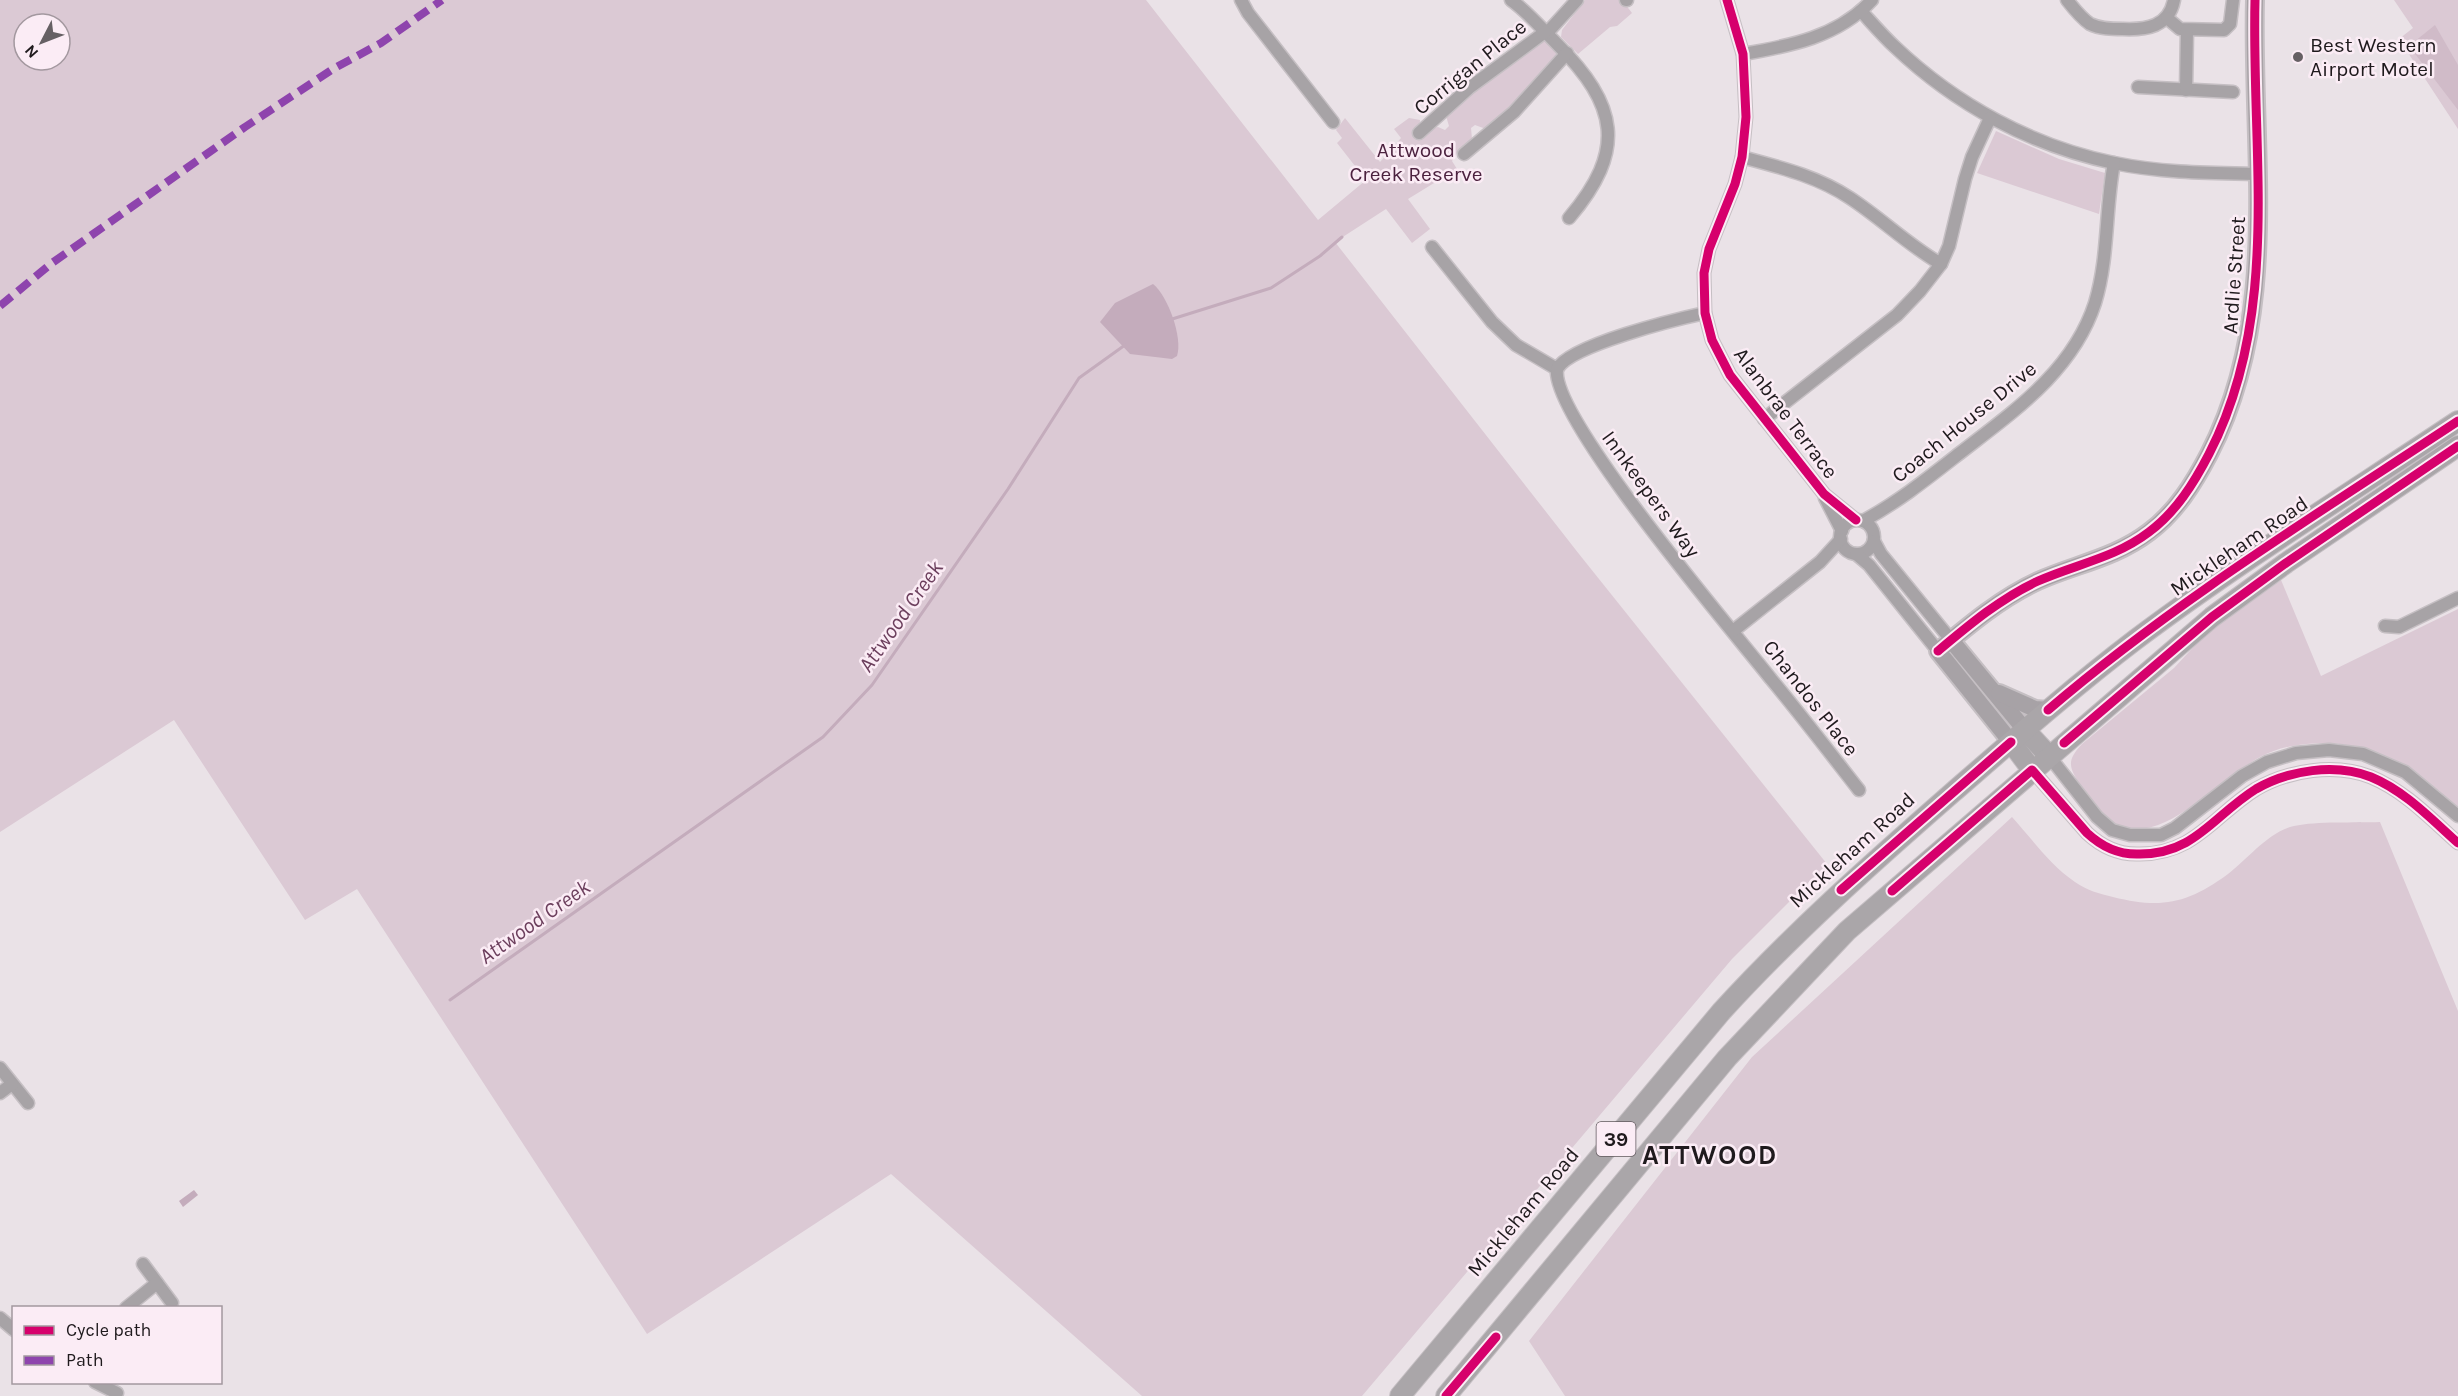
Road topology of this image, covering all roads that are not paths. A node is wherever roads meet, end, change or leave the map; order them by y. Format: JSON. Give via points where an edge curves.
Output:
{"nodes":[{"id":1,"x":1241,"y":0,"type":"edge"},
{"id":2,"x":1510,"y":0,"type":"edge"},
{"id":3,"x":1577,"y":0,"type":"edge"},
{"id":4,"x":1727,"y":0,"type":"edge"},
{"id":5,"x":1872,"y":0,"type":"edge"},
{"id":6,"x":2067,"y":0,"type":"edge"},
{"id":7,"x":2174,"y":0,"type":"edge"},
{"id":8,"x":2233,"y":0,"type":"edge"},
{"id":9,"x":2255,"y":0,"type":"edge"},
{"id":10,"x":1861,"y":10,"type":"junction"},
{"id":11,"x":2166,"y":18,"type":"junction"},
{"id":12,"x":2187,"y":30,"type":"junction"},
{"id":13,"x":1546,"y":32,"type":"junction"},
{"id":14,"x":1567,"y":53,"type":"junction"},
{"id":15,"x":1743,"y":54,"type":"junction"},
{"id":16,"x":2139,"y":87,"type":"dead end"},
{"id":17,"x":2186,"y":90,"type":"junction"},
{"id":18,"x":2233,"y":92,"type":"dead end"},
{"id":19,"x":1990,"y":118,"type":"junction"},
{"id":20,"x":1333,"y":122,"type":"dead end"},
{"id":21,"x":1419,"y":133,"type":"dead end"},
{"id":22,"x":1464,"y":154,"type":"dead end"},
{"id":23,"x":1742,"y":157,"type":"junction"},
{"id":24,"x":2114,"y":163,"type":"junction"},
{"id":25,"x":2259,"y":174,"type":"junction"},
{"id":26,"x":1569,"y":218,"type":"dead end"},
{"id":27,"x":1432,"y":247,"type":"dead end"},
{"id":28,"x":1941,"y":264,"type":"junction"},
{"id":29,"x":1705,"y":313,"type":"junction"},
{"id":30,"x":1557,"y":369,"type":"junction"},
{"id":31,"x":1764,"y":419,"type":"junction"},
{"id":32,"x":2458,"y":420,"type":"edge"},
{"id":33,"x":2458,"y":446,"type":"edge"},
{"id":34,"x":1824,"y":494,"type":"junction"},
{"id":35,"x":1892,"y":506,"type":"junction"},
{"id":36,"x":1859,"y":521,"type":"junction"},
{"id":37,"x":1841,"y":535,"type":"junction"},
{"id":38,"x":1873,"y":536,"type":"junction"},
{"id":39,"x":1852,"y":553,"type":"junction"},
{"id":40,"x":1820,"y":562,"type":"junction"},
{"id":41,"x":2458,"y":598,"type":"edge"},
{"id":42,"x":2385,"y":626,"type":"dead end"},
{"id":43,"x":1733,"y":631,"type":"junction"},
{"id":44,"x":1952,"y":640,"type":"junction"},
{"id":45,"x":1938,"y":651,"type":"junction"},
{"id":46,"x":1993,"y":690,"type":"junction"},
{"id":47,"x":2048,"y":710,"type":"junction"},
{"id":48,"x":2018,"y":736,"type":"junction"},
{"id":49,"x":2049,"y":756,"type":"junction"},
{"id":50,"x":2032,"y":770,"type":"junction"},
{"id":51,"x":1858,"y":790,"type":"dead end"},
{"id":52,"x":2458,"y":816,"type":"edge"},
{"id":53,"x":2458,"y":843,"type":"edge"},
{"id":54,"x":0,"y":1068,"type":"edge"},
{"id":55,"x":12,"y":1084,"type":"junction"},
{"id":56,"x":0,"y":1093,"type":"edge"},
{"id":57,"x":28,"y":1103,"type":"dead end"},
{"id":58,"x":143,"y":1264,"type":"dead end"},
{"id":59,"x":157,"y":1283,"type":"junction"},
{"id":60,"x":172,"y":1303,"type":"dead end"},
{"id":61,"x":128,"y":1306,"type":"edge"},
{"id":62,"x":0,"y":1318,"type":"edge"},
{"id":63,"x":12,"y":1328,"type":"edge"},
{"id":64,"x":97,"y":1384,"type":"edge"},
{"id":65,"x":117,"y":1394,"type":"dead end"},
{"id":66,"x":1400,"y":1396,"type":"edge"},
{"id":67,"x":1446,"y":1396,"type":"edge"}],
"edges":[{"from":1,"to":20,"type":"street"},
{"from":2,"to":13,"type":"street"},
{"from":3,"to":13,"type":"street","name":"Corrigan Place"},
{"from":4,"to":15,"type":"street","name":"Alanbrae Terrace"},
{"from":5,"to":10,"type":"street"},
{"from":6,"to":11,"type":"street","via":[[2083,19],[2103,28],[2145,30]]},
{"from":7,"to":11,"type":"street"},
{"from":8,"to":12,"type":"street","via":[[2232,17],[2226,29]]},
{"from":9,"to":25,"type":"street","name":"Ardlie Street"},
{"from":10,"to":15,"type":"street","via":[[1811,39]]},
{"from":10,"to":19,"type":"street","via":[[1919,68]]},
{"from":11,"to":12,"type":"street"},
{"from":12,"to":17,"type":"street"},
{"from":13,"to":14,"type":"street"},
{"from":13,"to":21,"type":"street","name":"Corrigan Place","via":[[1469,88]]},
{"from":14,"to":22,"type":"street","via":[[1514,112]]},
{"from":14,"to":26,"type":"street","via":[[1594,87],[1604,112],[1608,140],[1594,184]]},
{"from":15,"to":23,"type":"street","name":"Alanbrae Terrace","via":[[1746,117]]},
{"from":16,"to":17,"type":"street"},
{"from":17,"to":18,"type":"street"},
{"from":19,"to":24,"type":"street","via":[[2054,145]]},
{"from":19,"to":28,"type":"street","via":[[1972,157]]},
{"from":23,"to":28,"type":"street","via":[[1803,174],[1828,186],[1864,207]]},
{"from":23,"to":29,"type":"street","name":"Alanbrae Terrace","via":[[1709,249],[1704,273]]},
{"from":24,"to":25,"type":"street","via":[[2187,172]]},
{"from":24,"to":35,"type":"street","name":"Coach House Drive","via":[[2102,276],[2094,305],[2069,353],[2034,394]]},
{"from":25,"to":44,"type":"street","name":"Ardlie Street","via":[[2249,343],[2225,421],[2193,482],[2165,518],[2137,542],[2019,590]]},
{"from":27,"to":30,"type":"street","via":[[1492,322],[1516,345]]},
{"from":28,"to":31,"type":"street","via":[[1896,315]]},
{"from":29,"to":30,"type":"street","via":[[1642,328],[1563,362]]},
{"from":29,"to":31,"type":"street","name":"Alanbrae Terrace","via":[[1720,359]]},
{"from":30,"to":43,"type":"street","name":"Innkeepers Way","via":[[1558,384],[1598,456],[1680,570]]},
{"from":31,"to":34,"type":"street","name":"Alanbrae Terrace"},
{"from":32,"to":47,"type":"main road","name":"Mickleham Road","number":"39","via":[[2198,595]]},
{"from":33,"to":49,"type":"main road","name":"Mickleham Road","number":"39","via":[[2212,617]]},
{"from":34,"to":36,"type":"street","name":"Alanbrae Terrace"},
{"from":34,"to":37,"type":"street","name":"Alanbrae Terrace"},
{"from":35,"to":36,"type":"street","name":"Coach House Drive"},
{"from":35,"to":38,"type":"street","name":"Coach House Drive"},
{"from":36,"to":37,"type":"street","via":[[1847,524]]},
{"from":36,"to":38,"type":"street"},
{"from":37,"to":39,"type":"street"},
{"from":37,"to":40,"type":"street"},
{"from":38,"to":39,"type":"street","via":[[1867,551]]},
{"from":38,"to":44,"type":"street","via":[[1881,554]]},
{"from":39,"to":40,"type":"street"},
{"from":39,"to":45,"type":"street","via":[[1869,565]]},
{"from":40,"to":43,"type":"street"},
{"from":41,"to":42,"type":"street","via":[[2398,627]]},
{"from":43,"to":51,"type":"street","name":"Chandos Place"},
{"from":44,"to":45,"type":"street","name":"Ardlie Street"},
{"from":44,"to":46,"type":"street"},
{"from":45,"to":48,"type":"street"},
{"from":46,"to":47,"type":"street","via":[[2035,709]]},
{"from":46,"to":48,"type":"street"},
{"from":47,"to":48,"type":"main road","name":"Mickleham Road","number":"39"},
{"from":48,"to":49,"type":"main road"},
{"from":48,"to":50,"type":"main road"},
{"from":48,"to":66,"type":"main road","name":"Mickleham Road","number":"39","via":[[1841,890],[1744,987]]},
{"from":49,"to":50,"type":"main road","name":"Mickleham Road","number":"39"},
{"from":49,"to":52,"type":"street","via":[[2097,817],[2112,830],[2130,835],[2161,835],[2175,828],[2242,776],[2267,762],[2296,753],[2329,750],[2363,754],[2405,772]]},
{"from":50,"to":53,"type":"street","via":[[2091,837],[2125,855],[2159,854],[2186,845],[2256,789],[2310,770],[2340,770],[2369,776],[2414,804]]},
{"from":50,"to":67,"type":"main road","name":"Mickleham Road","number":"39","via":[[1848,931],[1759,1022]]},
{"from":54,"to":55,"type":"street"},
{"from":55,"to":56,"type":"street"},
{"from":55,"to":57,"type":"street"},
{"from":58,"to":59,"type":"street"},
{"from":59,"to":60,"type":"street"},
{"from":59,"to":61,"type":"street"},
{"from":62,"to":63,"type":"street"},
{"from":64,"to":65,"type":"street"}]}
